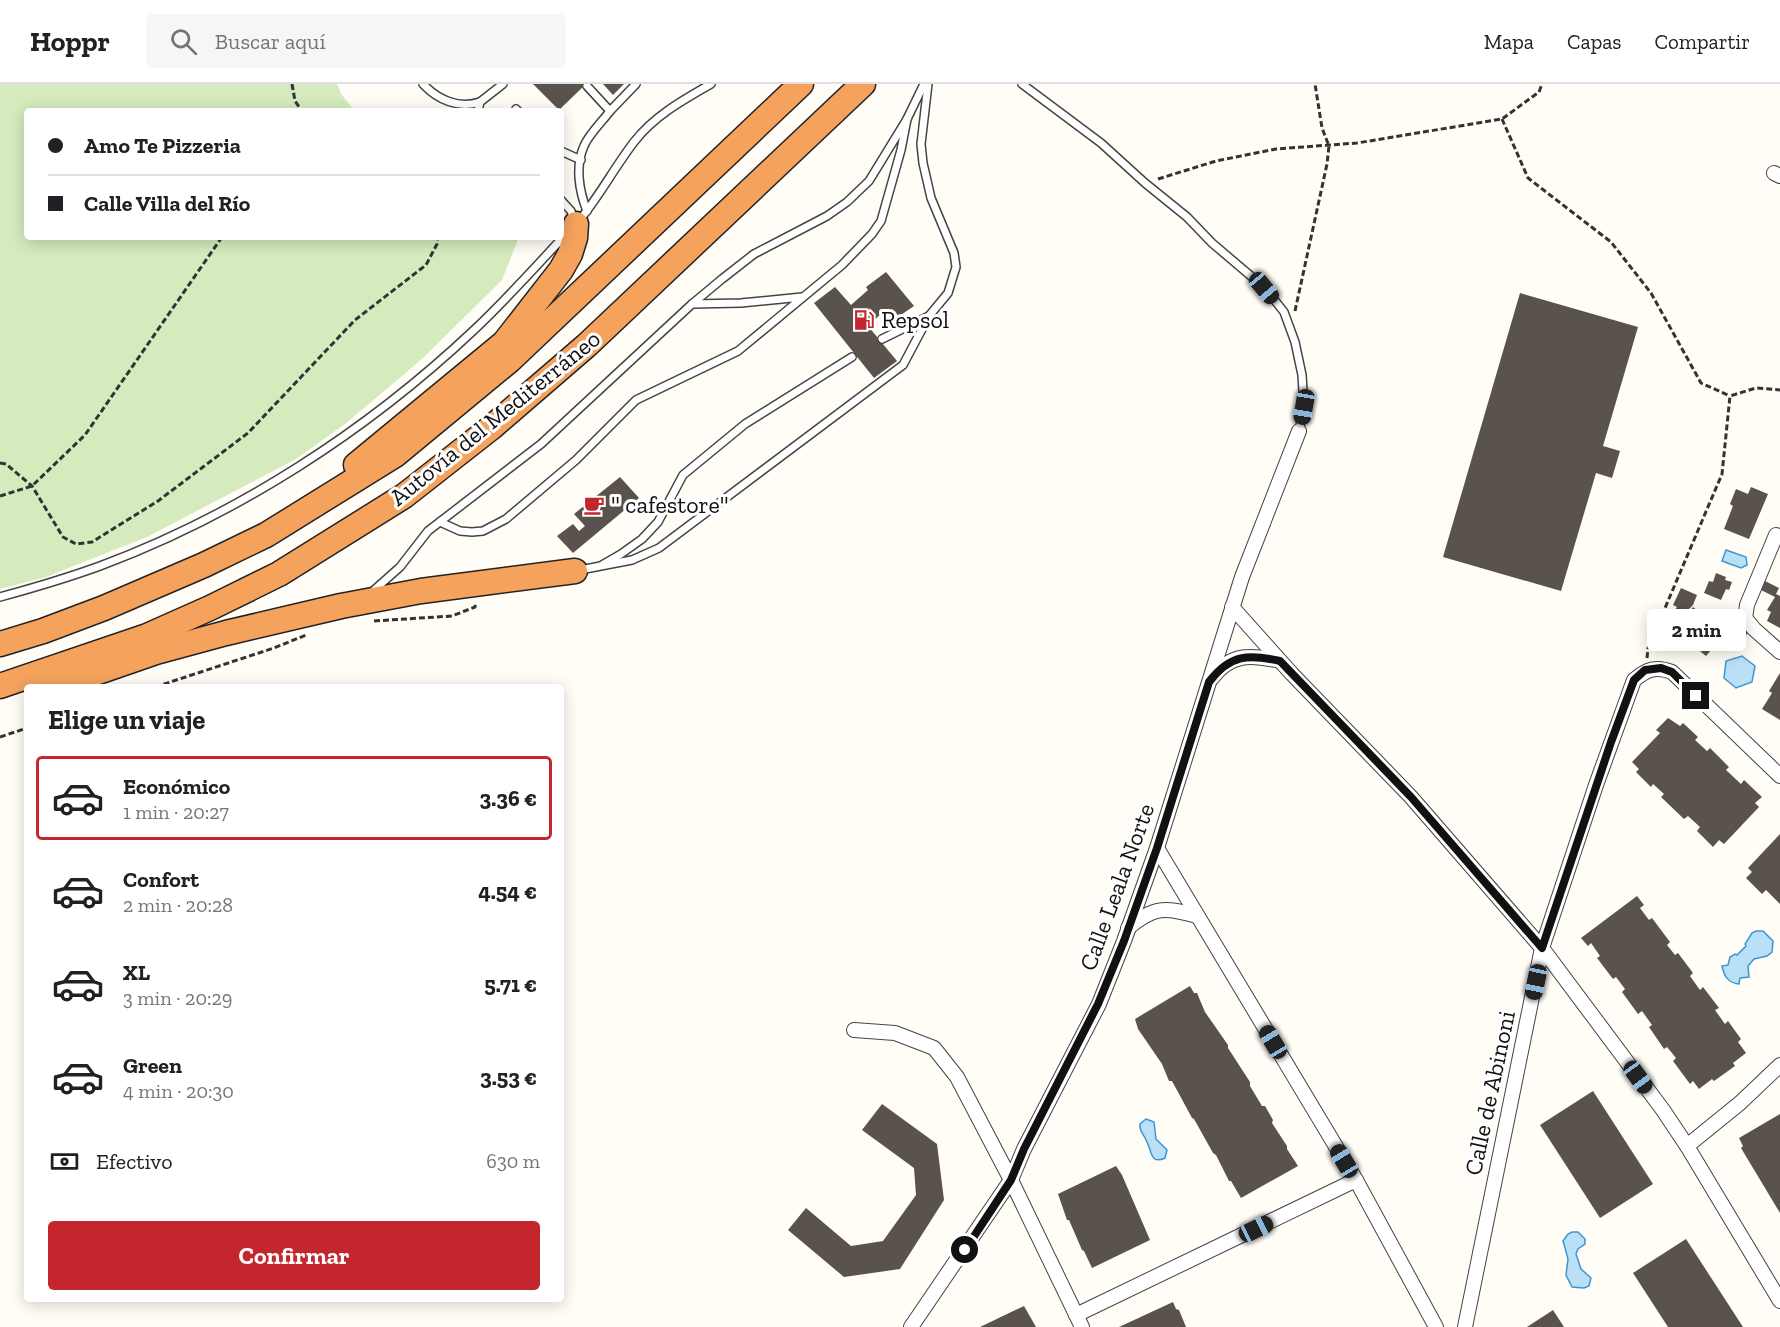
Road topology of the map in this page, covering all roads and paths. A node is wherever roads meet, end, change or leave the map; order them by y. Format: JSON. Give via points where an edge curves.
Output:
{"nodes":[{"id":1,"x":292,"y":84,"type":"edge"},
{"id":2,"x":423,"y":84,"type":"edge"},
{"id":3,"x":502,"y":84,"type":"edge"},
{"id":4,"x":636,"y":84,"type":"edge"},
{"id":5,"x":711,"y":84,"type":"edge"},
{"id":6,"x":801,"y":84,"type":"edge"},
{"id":7,"x":863,"y":84,"type":"edge"},
{"id":8,"x":926,"y":84,"type":"edge"},
{"id":9,"x":1022,"y":84,"type":"edge"},
{"id":10,"x":1315,"y":84,"type":"edge"},
{"id":11,"x":1542,"y":84,"type":"edge"},
{"id":12,"x":587,"y":86,"type":"dead end"},
{"id":13,"x":480,"y":102,"type":"junction"},
{"id":14,"x":300,"y":108,"type":"edge"},
{"id":15,"x":478,"y":108,"type":"edge"},
{"id":16,"x":610,"y":111,"type":"junction"},
{"id":17,"x":908,"y":118,"type":"junction"},
{"id":18,"x":1502,"y":118,"type":"junction"},
{"id":19,"x":1329,"y":146,"type":"junction"},
{"id":20,"x":564,"y":152,"type":"edge"},
{"id":21,"x":581,"y":160,"type":"junction"},
{"id":22,"x":1145,"y":183,"type":"junction"},
{"id":23,"x":564,"y":204,"type":"edge"},
{"id":24,"x":582,"y":218,"type":"junction"},
{"id":25,"x":564,"y":237,"type":"edge"},
{"id":26,"x":220,"y":240,"type":"edge"},
{"id":27,"x":438,"y":240,"type":"edge"},
{"id":28,"x":561,"y":240,"type":"edge"},
{"id":29,"x":802,"y":297,"type":"junction"},
{"id":30,"x":692,"y":304,"type":"junction"},
{"id":31,"x":929,"y":316,"type":"junction"},
{"id":32,"x":1290,"y":328,"type":"junction"},
{"id":33,"x":882,"y":339,"type":"dead end"},
{"id":34,"x":852,"y":357,"type":"dead end"},
{"id":35,"x":1780,"y":390,"type":"edge"},
{"id":36,"x":1730,"y":396,"type":"junction"},
{"id":37,"x":1299,"y":432,"type":"joint"},
{"id":38,"x":0,"y":463,"type":"edge"},
{"id":39,"x":32,"y":486,"type":"junction"},
{"id":40,"x":0,"y":496,"type":"edge"},
{"id":41,"x":321,"y":501,"type":"junction"},
{"id":42,"x":440,"y":522,"type":"junction"},
{"id":43,"x":1780,"y":537,"type":"edge"},
{"id":44,"x":600,"y":566,"type":"junction"},
{"id":45,"x":575,"y":571,"type":"joint"},
{"id":46,"x":483,"y":583,"type":"junction"},
{"id":47,"x":0,"y":597,"type":"edge"},
{"id":48,"x":341,"y":606,"type":"junction"},
{"id":49,"x":1232,"y":607,"type":"junction"},
{"id":50,"x":372,"y":621,"type":"dead end"},
{"id":51,"x":0,"y":644,"type":"edge"},
{"id":52,"x":274,"y":648,"type":"dead end"},
{"id":53,"x":1780,"y":652,"type":"edge"},
{"id":54,"x":1280,"y":661,"type":"junction"},
{"id":55,"x":1645,"y":670,"type":"junction"},
{"id":56,"x":1209,"y":682,"type":"junction"},
{"id":57,"x":164,"y":684,"type":"edge"},
{"id":58,"x":6,"y":685,"type":"edge"},
{"id":59,"x":24,"y":729,"type":"edge"},
{"id":60,"x":0,"y":736,"type":"edge"},
{"id":61,"x":1780,"y":776,"type":"edge"},
{"id":62,"x":1157,"y":848,"type":"junction"},
{"id":63,"x":1197,"y":916,"type":"junction"},
{"id":64,"x":1128,"y":928,"type":"junction"},
{"id":65,"x":1542,"y":948,"type":"junction"},
{"id":66,"x":854,"y":1030,"type":"dead end"},
{"id":67,"x":1780,"y":1065,"type":"edge"},
{"id":68,"x":1687,"y":1146,"type":"junction"},
{"id":69,"x":1011,"y":1180,"type":"junction"},
{"id":70,"x":1356,"y":1180,"type":"junction"},
{"id":71,"x":1780,"y":1302,"type":"edge"},
{"id":72,"x":1079,"y":1321,"type":"edge"},
{"id":73,"x":911,"y":1327,"type":"edge"},
{"id":74,"x":1436,"y":1327,"type":"edge"},
{"id":75,"x":1465,"y":1327,"type":"edge"}],
"edges":[{"from":1,"to":14,"type":"path"},
{"from":2,"to":13,"type":"lane","via":[[449,102],[468,106]]},
{"from":3,"to":13,"type":"lane"},
{"from":4,"to":16,"type":"lane"},
{"from":5,"to":24,"type":"lane","via":[[651,123],[634,141]]},
{"from":6,"to":41,"type":"highway","name":"Autovía del Mediterráneo","via":[[510,360],[395,455]]},
{"from":7,"to":58,"type":"highway","name":"Autovía del Mediterráneo","via":[[586,345],[492,428],[404,496],[279,574],[210,608],[147,636]]},
{"from":8,"to":17,"type":"lane"},
{"from":8,"to":31,"type":"lane","via":[[923,163],[956,267],[948,292]]},
{"from":9,"to":22,"type":"lane","via":[[1101,143]]},
{"from":10,"to":19,"type":"path"},
{"from":11,"to":18,"type":"path","via":[[1539,92]]},
{"from":12,"to":16,"type":"lane"},
{"from":13,"to":15,"type":"lane"},
{"from":16,"to":21,"type":"lane","via":[[584,145]]},
{"from":17,"to":29,"type":"lane","via":[[881,221],[842,265]]},
{"from":17,"to":30,"type":"lane","via":[[869,181],[847,202],[754,255]]},
{"from":18,"to":19,"type":"path"},
{"from":18,"to":36,"type":"path","via":[[1528,178],[1611,242],[1652,293],[1701,383]]},
{"from":19,"to":22,"type":"path","via":[[1276,150],[1216,161]]},
{"from":19,"to":32,"type":"path","via":[[1301,294]]},
{"from":20,"to":21,"type":"lane"},
{"from":21,"to":24,"type":"lane","via":[[578,172]]},
{"from":22,"to":32,"type":"lane","via":[[1264,288],[1284,312]]},
{"from":23,"to":24,"type":"lane"},
{"from":24,"to":25,"type":"lane"},
{"from":24,"to":41,"type":"highway","via":[[561,270],[504,343],[362,458]]},
{"from":26,"to":39,"type":"path","via":[[85,435]]},
{"from":27,"to":39,"type":"path","via":[[426,265],[355,320],[248,433],[158,501],[92,542],[76,544],[63,537]]},
{"from":28,"to":47,"type":"lane","via":[[474,330],[333,444],[228,507],[168,537],[100,566]]},
{"from":29,"to":30,"type":"lane"},
{"from":29,"to":42,"type":"lane","via":[[738,351],[636,399],[576,460],[506,519],[472,532]]},
{"from":30,"to":42,"type":"lane","via":[[541,444]]},
{"from":31,"to":33,"type":"lane"},
{"from":31,"to":44,"type":"lane","via":[[903,365],[886,378],[659,548],[632,560]]},
{"from":32,"to":37,"type":"lane","via":[[1302,375],[1304,407]]},
{"from":34,"to":44,"type":"lane","via":[[745,424],[683,475],[658,522],[642,539]]},
{"from":35,"to":36,"type":"path","via":[[1756,388]]},
{"from":36,"to":55,"type":"path","via":[[1722,474],[1648,648]]},
{"from":37,"to":49,"type":"street","name":"Calle Leala Norte"},
{"from":38,"to":39,"type":"path"},
{"from":39,"to":40,"type":"path"},
{"from":41,"to":51,"type":"highway","name":"Autovía del Mediterráneo","via":[[266,535],[204,565],[104,608]]},
{"from":42,"to":48,"type":"lane","via":[[387,581],[370,594]]},
{"from":43,"to":53,"type":"street","via":[[1776,536],[1745,618]]},
{"from":44,"to":45,"type":"lane"},
{"from":45,"to":46,"type":"highway"},
{"from":46,"to":48,"type":"highway"},
{"from":46,"to":50,"type":"path","via":[[475,607],[452,616]]},
{"from":48,"to":58,"type":"highway","via":[[216,635],[78,679]]},
{"from":49,"to":54,"type":"street"},
{"from":49,"to":56,"type":"street","name":"Calle Leala Norte"},
{"from":52,"to":57,"type":"path"},
{"from":54,"to":56,"type":"street","via":[[1256,656],[1235,659]]},
{"from":54,"to":65,"type":"street","via":[[1411,797]]},
{"from":55,"to":61,"type":"street","via":[[1661,668],[1672,672]]},
{"from":55,"to":65,"type":"street","name":"Calle de Abinoni","via":[[1634,680],[1626,698]]},
{"from":56,"to":62,"type":"street","name":"Calle Leala Norte"},
{"from":59,"to":60,"type":"path"},
{"from":62,"to":63,"type":"street"},
{"from":62,"to":64,"type":"street","name":"Calle Leala Norte"},
{"from":63,"to":64,"type":"street","via":[[1159,909]]},
{"from":63,"to":70,"type":"street"},
{"from":64,"to":69,"type":"street","name":"Calle Leala Norte","via":[[1098,1004]]},
{"from":65,"to":68,"type":"street"},
{"from":65,"to":75,"type":"street","name":"Calle de Abinoni"},
{"from":66,"to":69,"type":"street","via":[[895,1032],[934,1048],[957,1077]]},
{"from":67,"to":68,"type":"street"},
{"from":68,"to":71,"type":"street"},
{"from":69,"to":72,"type":"street"},
{"from":69,"to":73,"type":"street","name":"Calle Leala Norte"},
{"from":70,"to":72,"type":"street"},
{"from":70,"to":74,"type":"street"}]}
